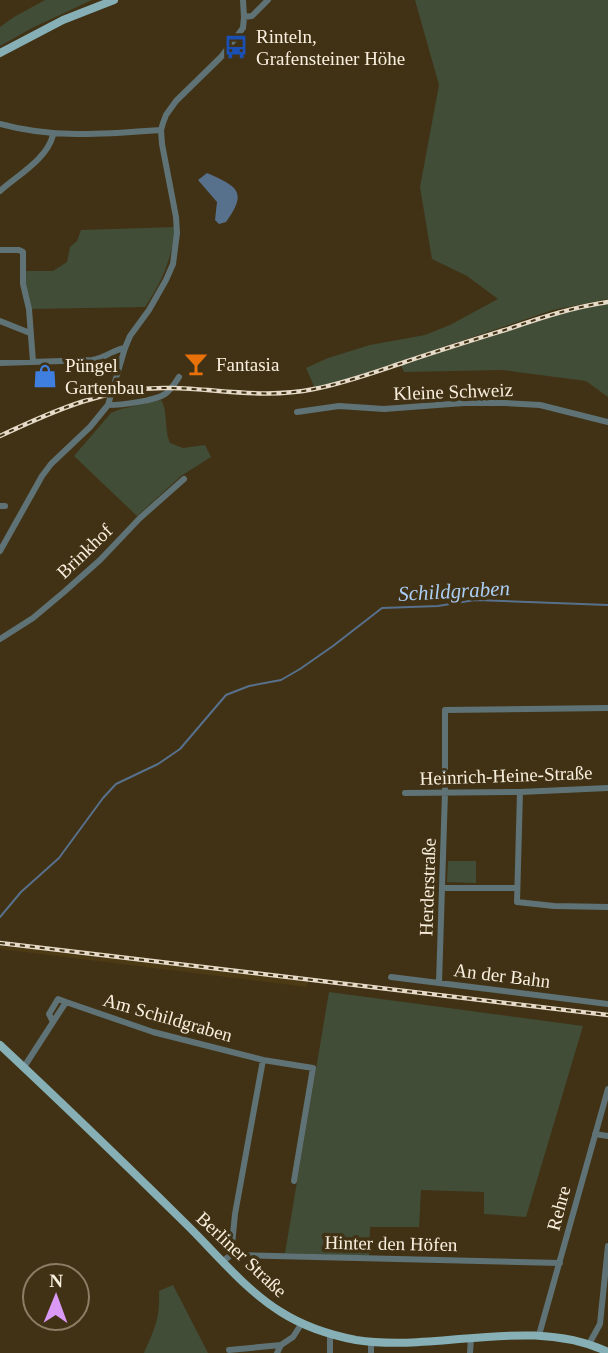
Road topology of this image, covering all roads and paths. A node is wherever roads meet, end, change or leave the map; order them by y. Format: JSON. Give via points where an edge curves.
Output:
{"nodes":[{"id":1,"x":114,"y":0,"type":"edge"},
{"id":2,"x":243,"y":0,"type":"edge"},
{"id":3,"x":268,"y":0,"type":"edge"},
{"id":4,"x":244,"y":17,"type":"junction"},
{"id":5,"x":0,"y":53,"type":"edge"},
{"id":6,"x":0,"y":124,"type":"edge"},
{"id":7,"x":161,"y":130,"type":"junction"},
{"id":8,"x":53,"y":135,"type":"junction"},
{"id":9,"x":0,"y":191,"type":"edge"},
{"id":10,"x":0,"y":250,"type":"edge"},
{"id":11,"x":0,"y":321,"type":"edge"},
{"id":12,"x":30,"y":333,"type":"junction"},
{"id":13,"x":125,"y":348,"type":"junction"},
{"id":14,"x":33,"y":362,"type":"junction"},
{"id":15,"x":0,"y":363,"type":"edge"},
{"id":16,"x":180,"y":377,"type":"dead end"},
{"id":17,"x":108,"y":405,"type":"junction"},
{"id":18,"x":297,"y":412,"type":"dead end"},
{"id":19,"x":608,"y":422,"type":"edge"},
{"id":20,"x":184,"y":478,"type":"dead end"},
{"id":21,"x":0,"y":551,"type":"edge"},
{"id":22,"x":0,"y":639,"type":"edge"},
{"id":23,"x":608,"y":708,"type":"edge"},
{"id":24,"x":608,"y":788,"type":"edge"},
{"id":25,"x":445,"y":792,"type":"junction"},
{"id":26,"x":520,"y":792,"type":"junction"},
{"id":27,"x":405,"y":793,"type":"dead end"},
{"id":28,"x":442,"y":888,"type":"junction"},
{"id":29,"x":517,"y":888,"type":"junction"},
{"id":30,"x":608,"y":906,"type":"edge"},
{"id":31,"x":391,"y":977,"type":"dead end"},
{"id":32,"x":439,"y":983,"type":"junction"},
{"id":33,"x":608,"y":1004,"type":"edge"},
{"id":34,"x":0,"y":1045,"type":"edge"},
{"id":35,"x":263,"y":1060,"type":"junction"},
{"id":36,"x":24,"y":1067,"type":"junction"},
{"id":37,"x":608,"y":1089,"type":"edge"},
{"id":38,"x":595,"y":1134,"type":"junction"},
{"id":39,"x":608,"y":1136,"type":"edge"},
{"id":40,"x":294,"y":1181,"type":"dead end"},
{"id":41,"x":608,"y":1246,"type":"edge"},
{"id":42,"x":227,"y":1258,"type":"junction"},
{"id":43,"x":560,"y":1264,"type":"junction"},
{"id":44,"x":302,"y":1324,"type":"junction"},
{"id":45,"x":330,"y":1334,"type":"junction"},
{"id":46,"x":539,"y":1335,"type":"junction"},
{"id":47,"x":471,"y":1338,"type":"junction"},
{"id":48,"x":371,"y":1341,"type":"junction"},
{"id":49,"x":589,"y":1344,"type":"junction"},
{"id":50,"x":281,"y":1345,"type":"junction"},
{"id":51,"x":229,"y":1350,"type":"dead end"},
{"id":52,"x":608,"y":1352,"type":"edge"},
{"id":53,"x":277,"y":1353,"type":"edge"},
{"id":54,"x":330,"y":1353,"type":"edge"},
{"id":55,"x":371,"y":1353,"type":"edge"},
{"id":56,"x":470,"y":1353,"type":"edge"}],
"edges":[{"from":1,"to":5,"type":"main road"},
{"from":2,"to":4,"type":"street"},
{"from":3,"to":4,"type":"street"},
{"from":4,"to":7,"type":"street","via":[[237,37],[176,101]]},
{"from":6,"to":8,"type":"street"},
{"from":7,"to":8,"type":"street"},
{"from":7,"to":13,"type":"street","via":[[176,217],[176,248],[159,295]]},
{"from":8,"to":9,"type":"street","via":[[51,145]]},
{"from":10,"to":12,"type":"street","via":[[23,252]]},
{"from":11,"to":12,"type":"street"},
{"from":12,"to":14,"type":"street"},
{"from":13,"to":14,"type":"street","via":[[93,360]]},
{"from":13,"to":17,"type":"street"},
{"from":14,"to":15,"type":"street"},
{"from":16,"to":17,"type":"street","via":[[163,396]]},
{"from":17,"to":21,"type":"street","via":[[42,476]]},
{"from":18,"to":19,"type":"street","name":"Kleine Schweiz","via":[[339,406],[384,409],[505,403],[540,405]]},
{"from":20,"to":22,"type":"street","name":"Brinkhof","via":[[64,592]]},
{"from":23,"to":25,"type":"street","name":"Herderstraße","via":[[446,710]]},
{"from":24,"to":26,"type":"street","name":"Heinrich-Heine-Straße"},
{"from":25,"to":26,"type":"street","name":"Heinrich-Heine-Straße"},
{"from":25,"to":27,"type":"street","name":"Heinrich-Heine-Straße"},
{"from":25,"to":28,"type":"street","name":"Herderstraße"},
{"from":26,"to":29,"type":"street"},
{"from":28,"to":29,"type":"street"},
{"from":28,"to":32,"type":"street","name":"Herderstraße"},
{"from":29,"to":30,"type":"street","via":[[517,902]]},
{"from":31,"to":32,"type":"street","name":"An der Bahn"},
{"from":32,"to":33,"type":"street","name":"An der Bahn"},
{"from":34,"to":36,"type":"main road","name":"Berliner Straße"},
{"from":35,"to":36,"type":"street","name":"Am Schildgraben","via":[[153,1032],[66,1002]]},
{"from":35,"to":40,"type":"street","name":"Am Schildgraben","via":[[313,1068]]},
{"from":35,"to":42,"type":"street"},
{"from":36,"to":42,"type":"main road","name":"Berliner Straße"},
{"from":37,"to":38,"type":"street","name":"Rehre"},
{"from":38,"to":39,"type":"street"},
{"from":38,"to":43,"type":"street","name":"Rehre"},
{"from":41,"to":49,"type":"street","via":[[600,1324]]},
{"from":42,"to":43,"type":"street","name":"Hinter den Höfen"},
{"from":42,"to":44,"type":"main road","name":"Berliner Straße","via":[[255,1292]]},
{"from":43,"to":46,"type":"street","name":"Rehre"},
{"from":44,"to":45,"type":"main road","name":"Berliner Straße"},
{"from":44,"to":50,"type":"street"},
{"from":45,"to":48,"type":"main road","name":"Berliner Straße"},
{"from":45,"to":54,"type":"street"},
{"from":46,"to":47,"type":"main road","name":"Berliner Straße"},
{"from":46,"to":49,"type":"main road","name":"Berliner Straße"},
{"from":47,"to":48,"type":"main road","name":"Berliner Straße"},
{"from":47,"to":56,"type":"street"},
{"from":48,"to":55,"type":"street"},
{"from":49,"to":52,"type":"main road","name":"Berliner Straße"},
{"from":50,"to":51,"type":"street"},
{"from":50,"to":53,"type":"street"}]}
